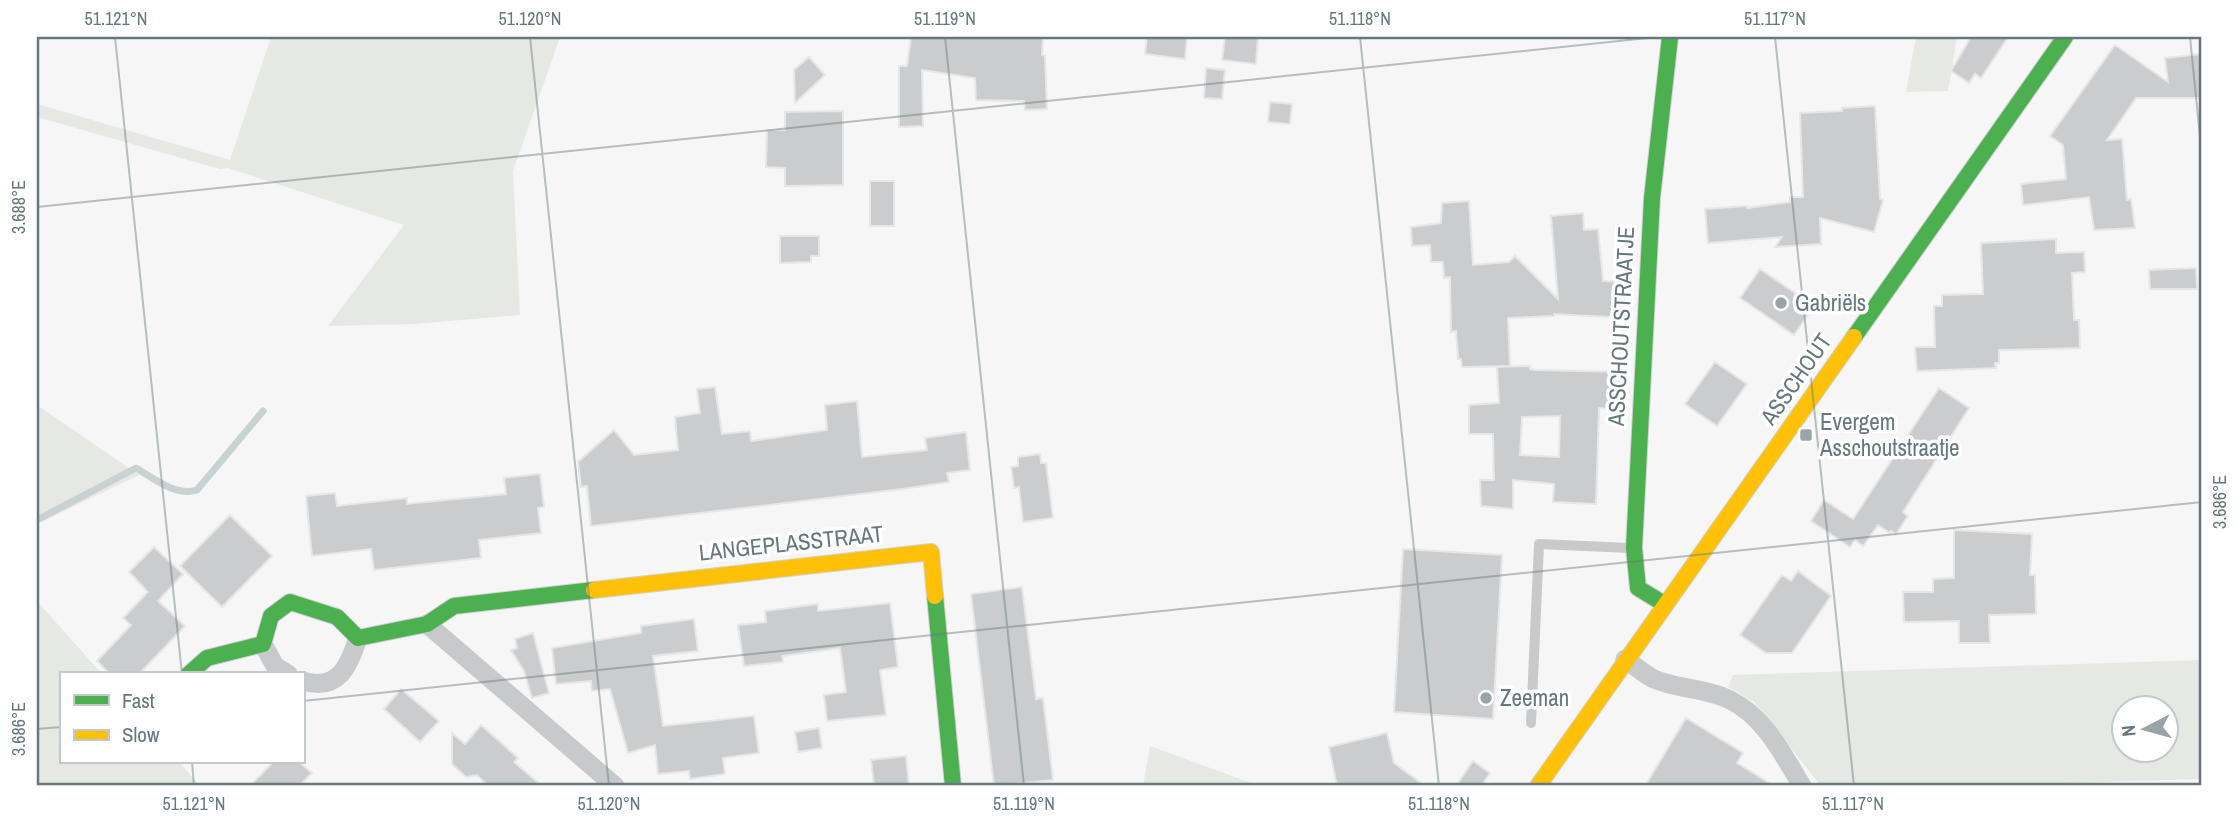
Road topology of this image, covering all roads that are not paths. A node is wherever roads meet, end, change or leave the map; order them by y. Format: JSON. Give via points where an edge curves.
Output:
{"nodes":[{"id":1,"x":1670,"y":37,"type":"edge"},
{"id":2,"x":2065,"y":37,"type":"edge"},
{"id":3,"x":1634,"y":548,"type":"junction"},
{"id":4,"x":1664,"y":604,"type":"junction"},
{"id":5,"x":427,"y":624,"type":"junction"},
{"id":6,"x":358,"y":638,"type":"junction"},
{"id":7,"x":263,"y":644,"type":"junction"},
{"id":8,"x":1625,"y":659,"type":"junction"},
{"id":9,"x":191,"y":672,"type":"edge"},
{"id":10,"x":285,"y":672,"type":"edge"},
{"id":11,"x":304,"y":681,"type":"edge"},
{"id":12,"x":1531,"y":723,"type":"dead end"},
{"id":13,"x":615,"y":786,"type":"edge"},
{"id":14,"x":953,"y":786,"type":"edge"},
{"id":15,"x":1538,"y":786,"type":"edge"},
{"id":16,"x":1802,"y":786,"type":"edge"}],
"edges":[{"from":1,"to":3,"type":"street","name":"ASSCHOUTSTRAATJE","via":[[1652,198]]},
{"from":2,"to":4,"type":"street","name":"ASSCHOUT"},
{"from":3,"to":4,"type":"street","name":"ASSCHOUTSTRAATJE","via":[[1638,587]]},
{"from":3,"to":12,"type":"lane","via":[[1539,544]]},
{"from":4,"to":8,"type":"street","name":"ASSCHOUT"},
{"from":5,"to":6,"type":"street","name":"LANGEPLASSTRAAT"},
{"from":5,"to":13,"type":"street"},
{"from":5,"to":14,"type":"street","name":"LANGEPLASSTRAAT","via":[[454,606],[931,552]]},
{"from":6,"to":7,"type":"street","via":[[337,617],[290,602],[271,615]]},
{"from":6,"to":11,"type":"street","via":[[349,665],[335,680]]},
{"from":7,"to":9,"type":"street","via":[[207,658]]},
{"from":7,"to":10,"type":"street","via":[[275,666]]},
{"from":8,"to":15,"type":"street","name":"ASSCHOUT"},
{"from":8,"to":16,"type":"street","via":[[1654,679],[1732,700],[1758,721]]}]}
